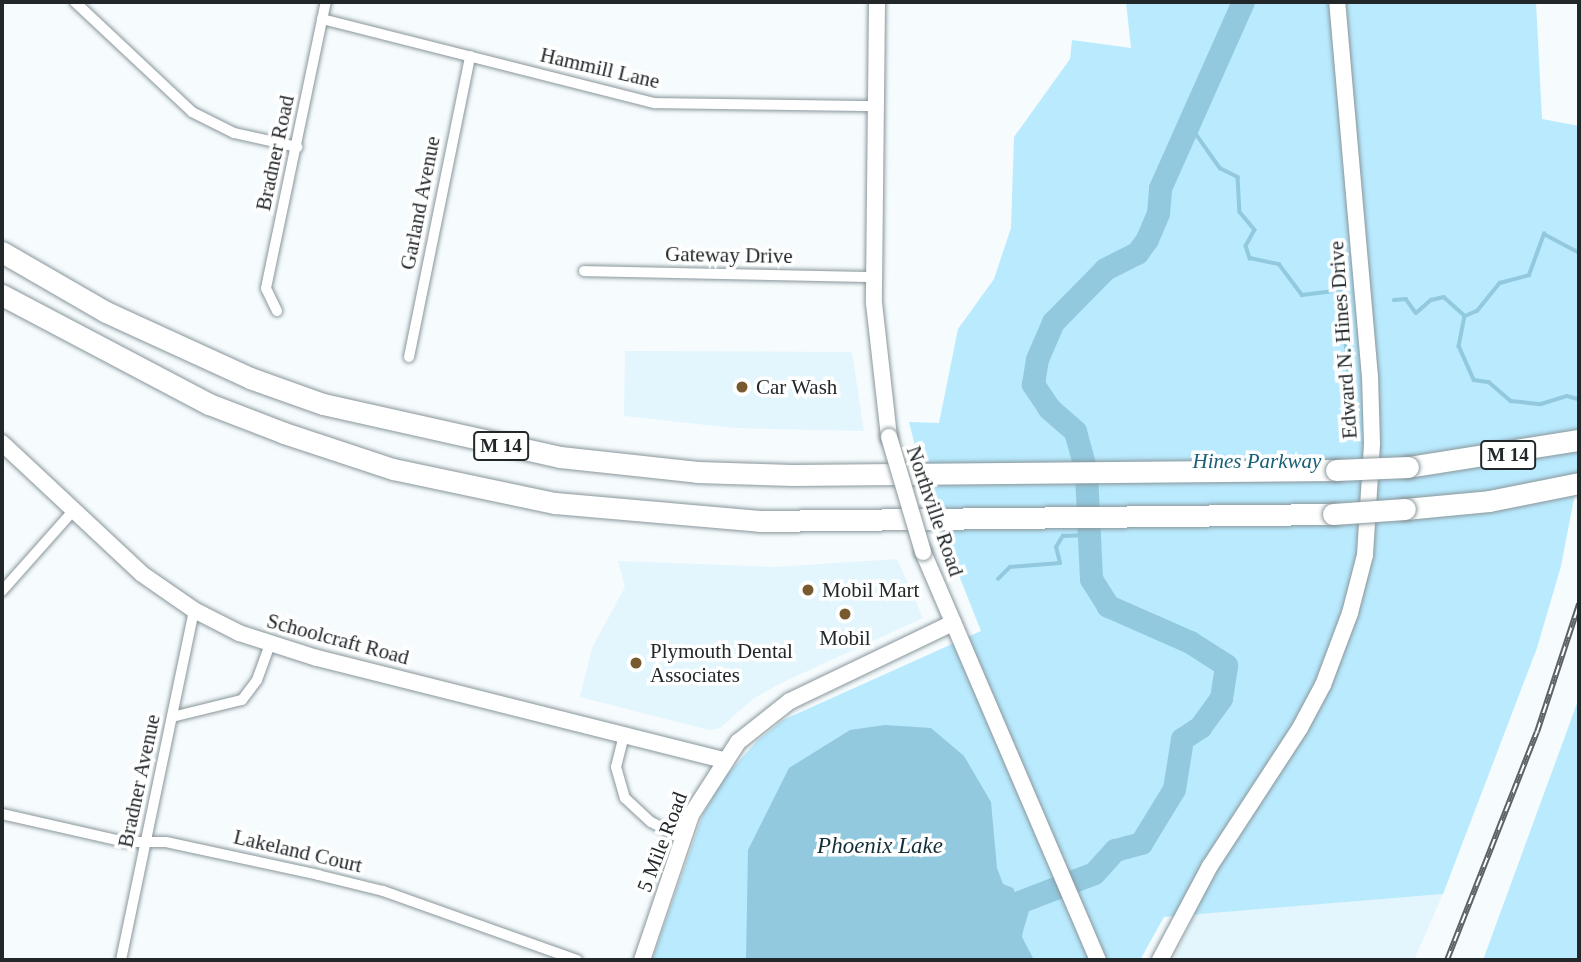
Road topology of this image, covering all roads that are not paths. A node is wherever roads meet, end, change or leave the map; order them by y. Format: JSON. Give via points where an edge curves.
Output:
{"nodes":[{"id":1,"x":75,"y":2,"type":"edge"},
{"id":2,"x":326,"y":2,"type":"edge"},
{"id":3,"x":877,"y":2,"type":"edge"},
{"id":4,"x":1336,"y":2,"type":"edge"},
{"id":5,"x":322,"y":19,"type":"junction"},
{"id":6,"x":470,"y":56,"type":"junction"},
{"id":7,"x":876,"y":106,"type":"junction"},
{"id":8,"x":297,"y":147,"type":"junction"},
{"id":9,"x":2,"y":252,"type":"edge"},
{"id":10,"x":584,"y":271,"type":"dead end"},
{"id":11,"x":874,"y":277,"type":"junction"},
{"id":12,"x":2,"y":295,"type":"edge"},
{"id":13,"x":278,"y":311,"type":"dead end"},
{"id":14,"x":409,"y":357,"type":"dead end"},
{"id":15,"x":1579,"y":440,"type":"edge"},
{"id":16,"x":2,"y":443,"type":"edge"},
{"id":17,"x":1579,"y":483,"type":"edge"},
{"id":18,"x":73,"y":511,"type":"junction"},
{"id":19,"x":2,"y":591,"type":"edge"},
{"id":20,"x":194,"y":610,"type":"junction"},
{"id":21,"x":953,"y":622,"type":"junction"},
{"id":22,"x":270,"y":645,"type":"junction"},
{"id":23,"x":172,"y":717,"type":"junction"},
{"id":24,"x":624,"y":735,"type":"junction"},
{"id":25,"x":723,"y":760,"type":"junction"},
{"id":26,"x":2,"y":814,"type":"edge"},
{"id":27,"x":682,"y":838,"type":"junction"},
{"id":28,"x":146,"y":842,"type":"junction"},
{"id":29,"x":121,"y":960,"type":"edge"},
{"id":30,"x":577,"y":960,"type":"edge"},
{"id":31,"x":642,"y":960,"type":"edge"},
{"id":32,"x":1098,"y":960,"type":"edge"},
{"id":33,"x":1160,"y":960,"type":"edge"}],
"edges":[{"from":1,"to":8,"type":"street","via":[[192,112],[234,133]]},
{"from":2,"to":5,"type":"street","name":"Bradner Road"},
{"from":3,"to":7,"type":"street","name":"Northville Road"},
{"from":4,"to":33,"type":"street","name":"Edward N. Hines Drive","via":[[1370,377],[1372,443],[1365,555],[1350,613],[1323,685],[1210,866]]},
{"from":5,"to":6,"type":"street","name":"Hammill Lane"},
{"from":5,"to":8,"type":"street","name":"Bradner Road"},
{"from":6,"to":7,"type":"street","name":"Hammill Lane","via":[[655,103]]},
{"from":6,"to":14,"type":"street","name":"Garland Avenue"},
{"from":7,"to":11,"type":"street","name":"Northville Road"},
{"from":8,"to":13,"type":"street","name":"Bradner Road","via":[[266,288]]},
{"from":9,"to":15,"type":"highway","number":"M 14","bridge":true,"via":[[106,312],[250,378],[323,404],[507,447],[599,463],[733,474],[1336,470],[1408,467]]},
{"from":10,"to":11,"type":"street","name":"Gateway Drive"},
{"from":11,"to":21,"type":"street","name":"Northville Road","bridge":true,"via":[[889,437],[923,552]]},
{"from":12,"to":17,"type":"highway","number":"M 14","bridge":true,"via":[[209,404],[393,469],[499,492],[686,518],[1333,514],[1489,500]]},
{"from":16,"to":18,"type":"street","name":"Schoolcraft Road"},
{"from":18,"to":19,"type":"street"},
{"from":18,"to":20,"type":"street","name":"Schoolcraft Road","via":[[142,574]]},
{"from":20,"to":22,"type":"street","name":"Schoolcraft Road"},
{"from":20,"to":23,"type":"street","name":"Bradner Avenue"},
{"from":21,"to":25,"type":"street","name":"5 Mile Road","via":[[790,701],[755,726]]},
{"from":21,"to":32,"type":"street","name":"Northville Road"},
{"from":22,"to":23,"type":"street","via":[[257,680],[242,700]]},
{"from":22,"to":24,"type":"street","name":"Schoolcraft Road"},
{"from":23,"to":28,"type":"street","name":"Bradner Avenue"},
{"from":24,"to":25,"type":"street","name":"Schoolcraft Road"},
{"from":24,"to":27,"type":"street","via":[[616,767],[625,799],[651,822]]},
{"from":25,"to":27,"type":"street","name":"5 Mile Road"},
{"from":26,"to":28,"type":"street","name":"Lakeland Court","via":[[125,842]]},
{"from":27,"to":31,"type":"street","name":"5 Mile Road"},
{"from":28,"to":29,"type":"street","name":"Bradner Avenue"},
{"from":28,"to":30,"type":"street","name":"Lakeland Court","via":[[252,860],[383,891]]}]}
